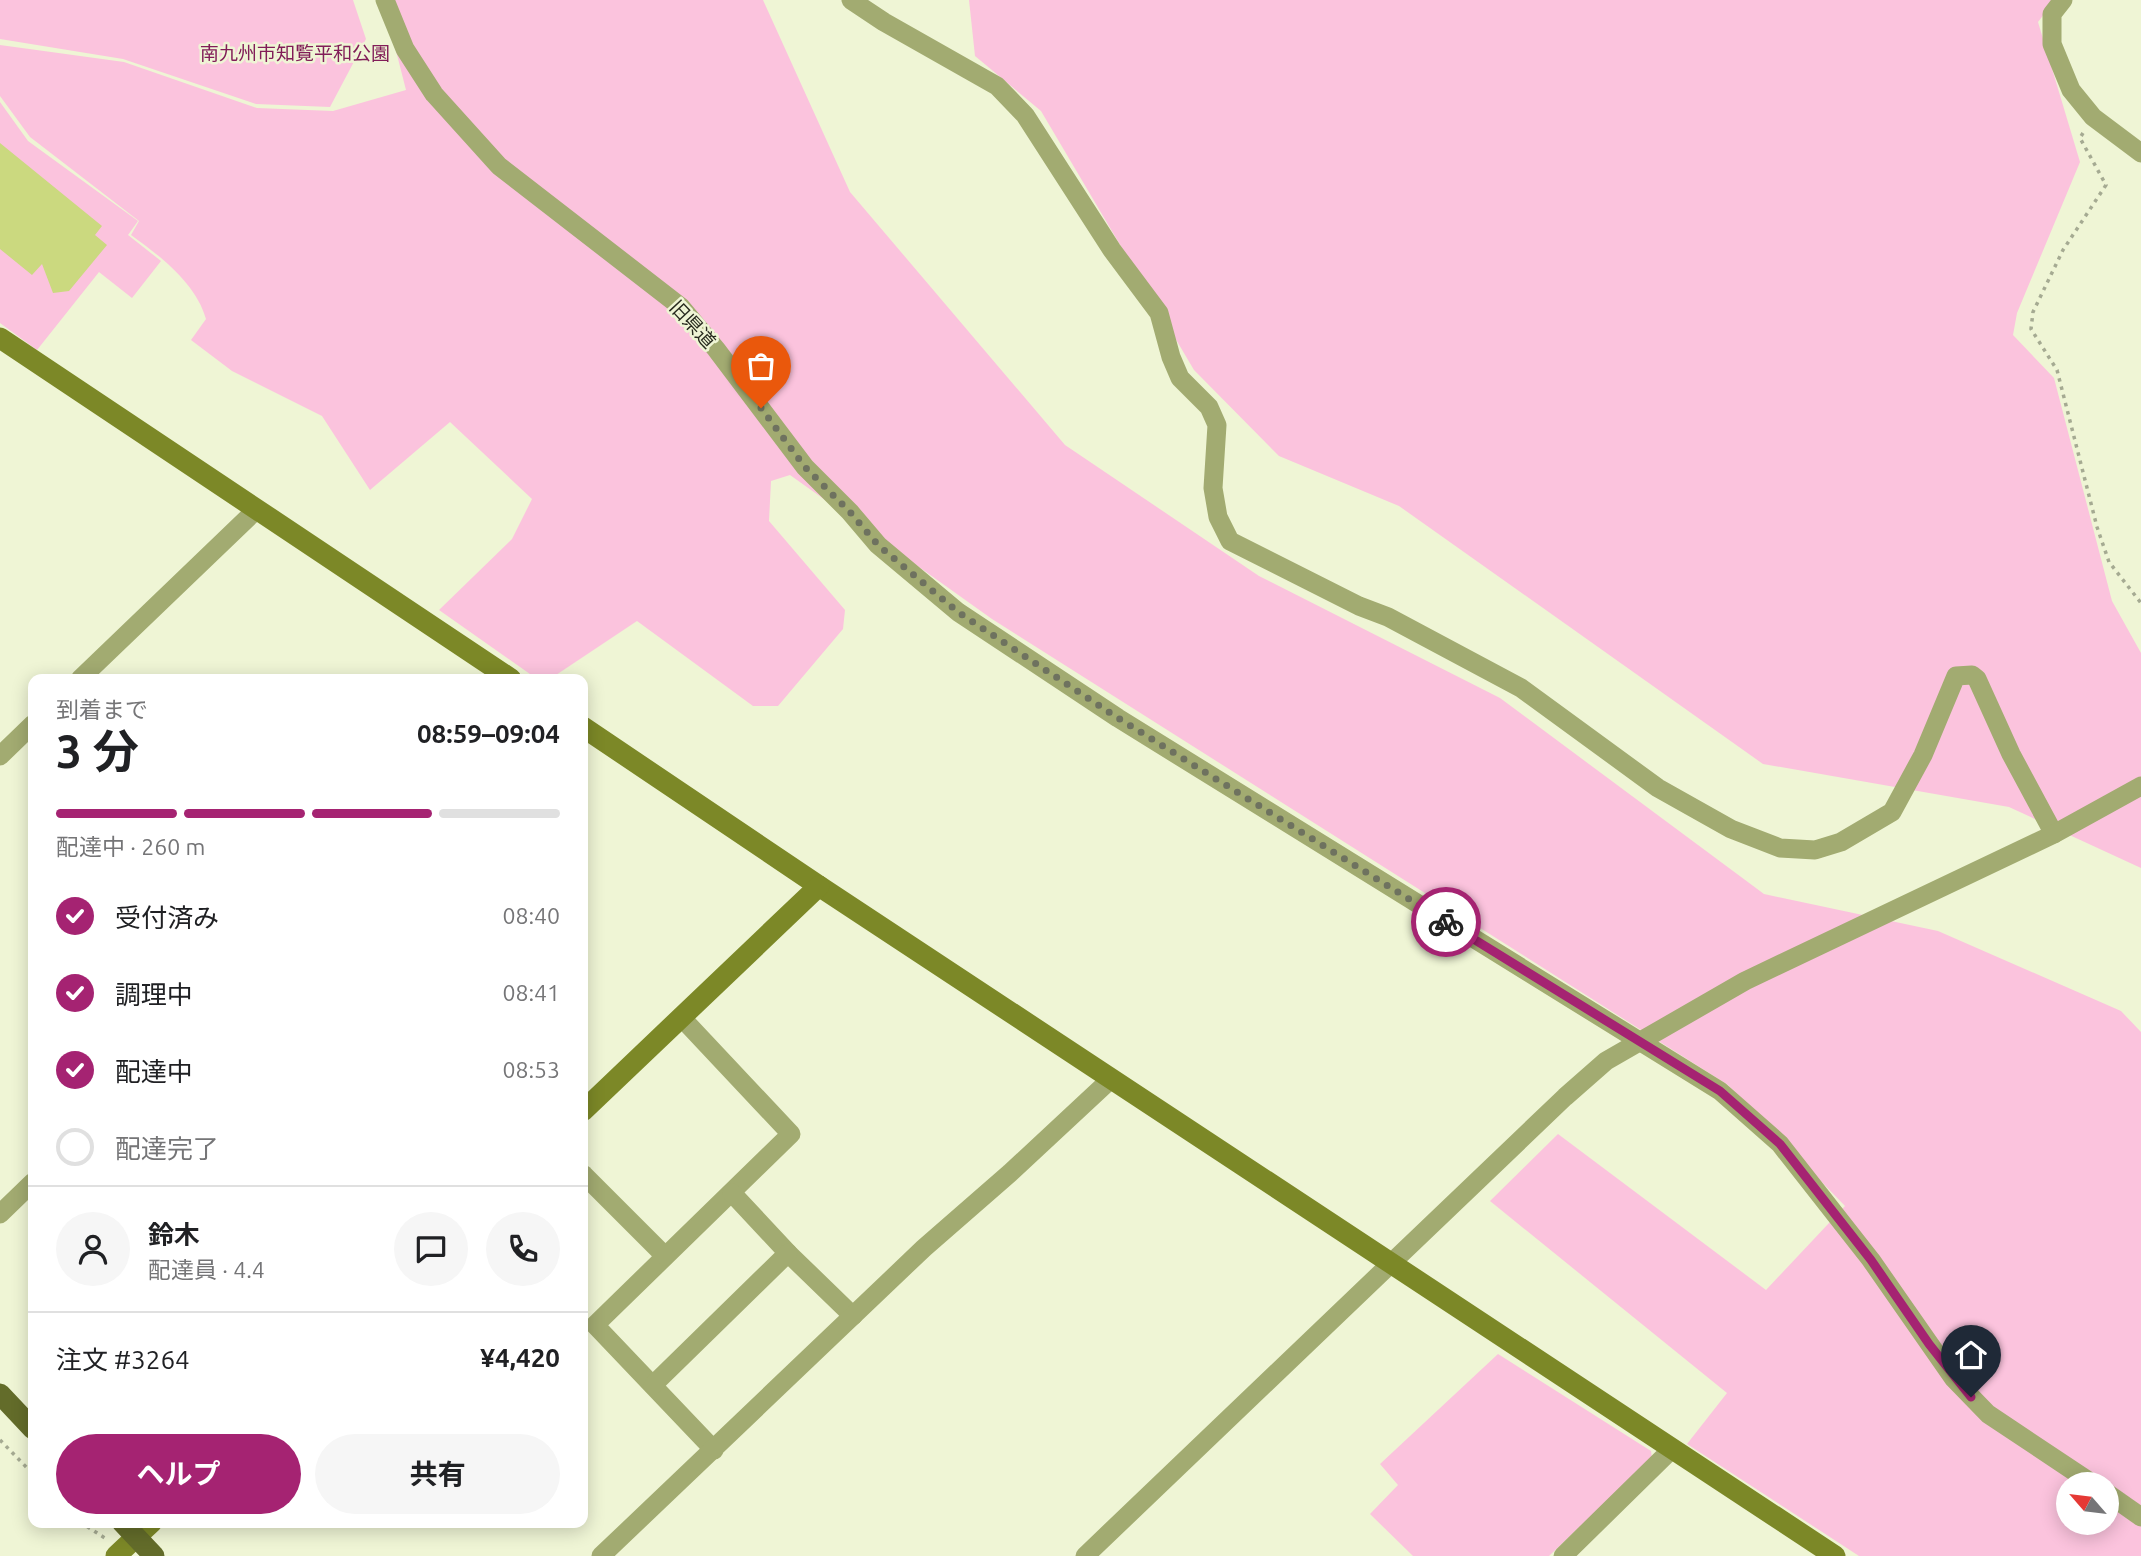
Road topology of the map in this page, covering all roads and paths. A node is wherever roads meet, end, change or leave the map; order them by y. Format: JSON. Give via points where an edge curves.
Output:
{"nodes":[{"id":1,"x":385,"y":0,"type":"edge"},
{"id":2,"x":851,"y":0,"type":"edge"},
{"id":3,"x":2063,"y":0,"type":"edge"},
{"id":4,"x":2093,"y":117,"type":"junction"},
{"id":5,"x":2141,"y":153,"type":"edge"},
{"id":6,"x":0,"y":338,"type":"edge"},
{"id":7,"x":256,"y":510,"type":"junction"},
{"id":8,"x":2141,"y":603,"type":"edge"},
{"id":9,"x":85,"y":674,"type":"edge"},
{"id":10,"x":503,"y":674,"type":"edge"},
{"id":11,"x":28,"y":729,"type":"edge"},
{"id":12,"x":588,"y":730,"type":"edge"},
{"id":13,"x":0,"y":756,"type":"edge"},
{"id":14,"x":2141,"y":786,"type":"edge"},
{"id":15,"x":2054,"y":834,"type":"junction"},
{"id":16,"x":819,"y":886,"type":"junction"},
{"id":17,"x":681,"y":1017,"type":"junction"},
{"id":18,"x":1638,"y":1041,"type":"junction"},
{"id":19,"x":1111,"y":1079,"type":"junction"},
{"id":20,"x":588,"y":1106,"type":"edge"},
{"id":21,"x":588,"y":1179,"type":"edge"},
{"id":22,"x":28,"y":1187,"type":"edge"},
{"id":23,"x":732,"y":1193,"type":"junction"},
{"id":24,"x":0,"y":1214,"type":"edge"},
{"id":25,"x":788,"y":1253,"type":"junction"},
{"id":26,"x":665,"y":1256,"type":"junction"},
{"id":27,"x":1391,"y":1265,"type":"junction"},
{"id":28,"x":853,"y":1316,"type":"junction"},
{"id":29,"x":653,"y":1385,"type":"junction"},
{"id":30,"x":0,"y":1394,"type":"edge"},
{"id":31,"x":28,"y":1424,"type":"edge"},
{"id":32,"x":0,"y":1440,"type":"edge"},
{"id":33,"x":1672,"y":1449,"type":"junction"},
{"id":34,"x":714,"y":1450,"type":"junction"},
{"id":35,"x":28,"y":1469,"type":"edge"},
{"id":36,"x":2075,"y":1472,"type":"edge"},
{"id":37,"x":2119,"y":1501,"type":"edge"},
{"id":38,"x":2141,"y":1517,"type":"edge"},
{"id":39,"x":129,"y":1530,"type":"edge"},
{"id":40,"x":116,"y":1556,"type":"edge"},
{"id":41,"x":154,"y":1556,"type":"edge"},
{"id":42,"x":601,"y":1556,"type":"edge"},
{"id":43,"x":1084,"y":1556,"type":"edge"},
{"id":44,"x":1563,"y":1556,"type":"edge"},
{"id":45,"x":1835,"y":1556,"type":"edge"}],
"edges":[{"from":1,"to":18,"type":"street","name":"旧県道","via":[[405,49],[434,94],[499,166],[681,307],[805,467],[878,545],[958,612],[1118,718]]},
{"from":2,"to":15,"type":"street","via":[[997,86],[1025,115],[1112,250],[1159,313],[1180,378],[1209,407],[1216,425],[1213,488],[1218,517],[1230,541],[1521,688],[1658,788],[1731,829],[1780,848],[1815,850],[1841,842],[1892,812],[1923,755],[1956,676],[1972,675]]},
{"from":3,"to":4,"type":"street","via":[[2052,14],[2052,44],[2071,90]]},
{"from":4,"to":5,"type":"street"},
{"from":4,"to":8,"type":"path","via":[[2080,138],[2106,185],[2063,250],[2033,312],[2031,329],[2057,370],[2109,562]]},
{"from":6,"to":7,"type":"street"},
{"from":7,"to":9,"type":"street"},
{"from":7,"to":10,"type":"street"},
{"from":11,"to":13,"type":"street"},
{"from":12,"to":16,"type":"street"},
{"from":14,"to":15,"type":"street"},
{"from":15,"to":18,"type":"street","via":[[1766,970]]},
{"from":16,"to":17,"type":"street"},
{"from":16,"to":19,"type":"street"},
{"from":17,"to":20,"type":"street"},
{"from":17,"to":23,"type":"street","via":[[791,1134]]},
{"from":18,"to":27,"type":"street","via":[[1606,1061],[1565,1097]]},
{"from":18,"to":36,"type":"street","name":"旧県道","via":[[1720,1091],[1780,1144],[1871,1260],[1954,1379],[1988,1414]]},
{"from":19,"to":27,"type":"street"},
{"from":19,"to":28,"type":"street"},
{"from":21,"to":26,"type":"street"},
{"from":22,"to":24,"type":"street"},
{"from":23,"to":25,"type":"street"},
{"from":23,"to":26,"type":"street"},
{"from":25,"to":28,"type":"street"},
{"from":25,"to":29,"type":"street"},
{"from":26,"to":29,"type":"street","via":[[595,1325]]},
{"from":27,"to":33,"type":"street"},
{"from":27,"to":43,"type":"street"},
{"from":28,"to":34,"type":"street"},
{"from":29,"to":34,"type":"street"},
{"from":30,"to":31,"type":"main road"},
{"from":32,"to":35,"type":"path"},
{"from":33,"to":44,"type":"street"},
{"from":33,"to":45,"type":"street"},
{"from":34,"to":42,"type":"street"},
{"from":37,"to":38,"type":"street"},
{"from":39,"to":40,"type":"street"},
{"from":39,"to":41,"type":"main road"}]}
